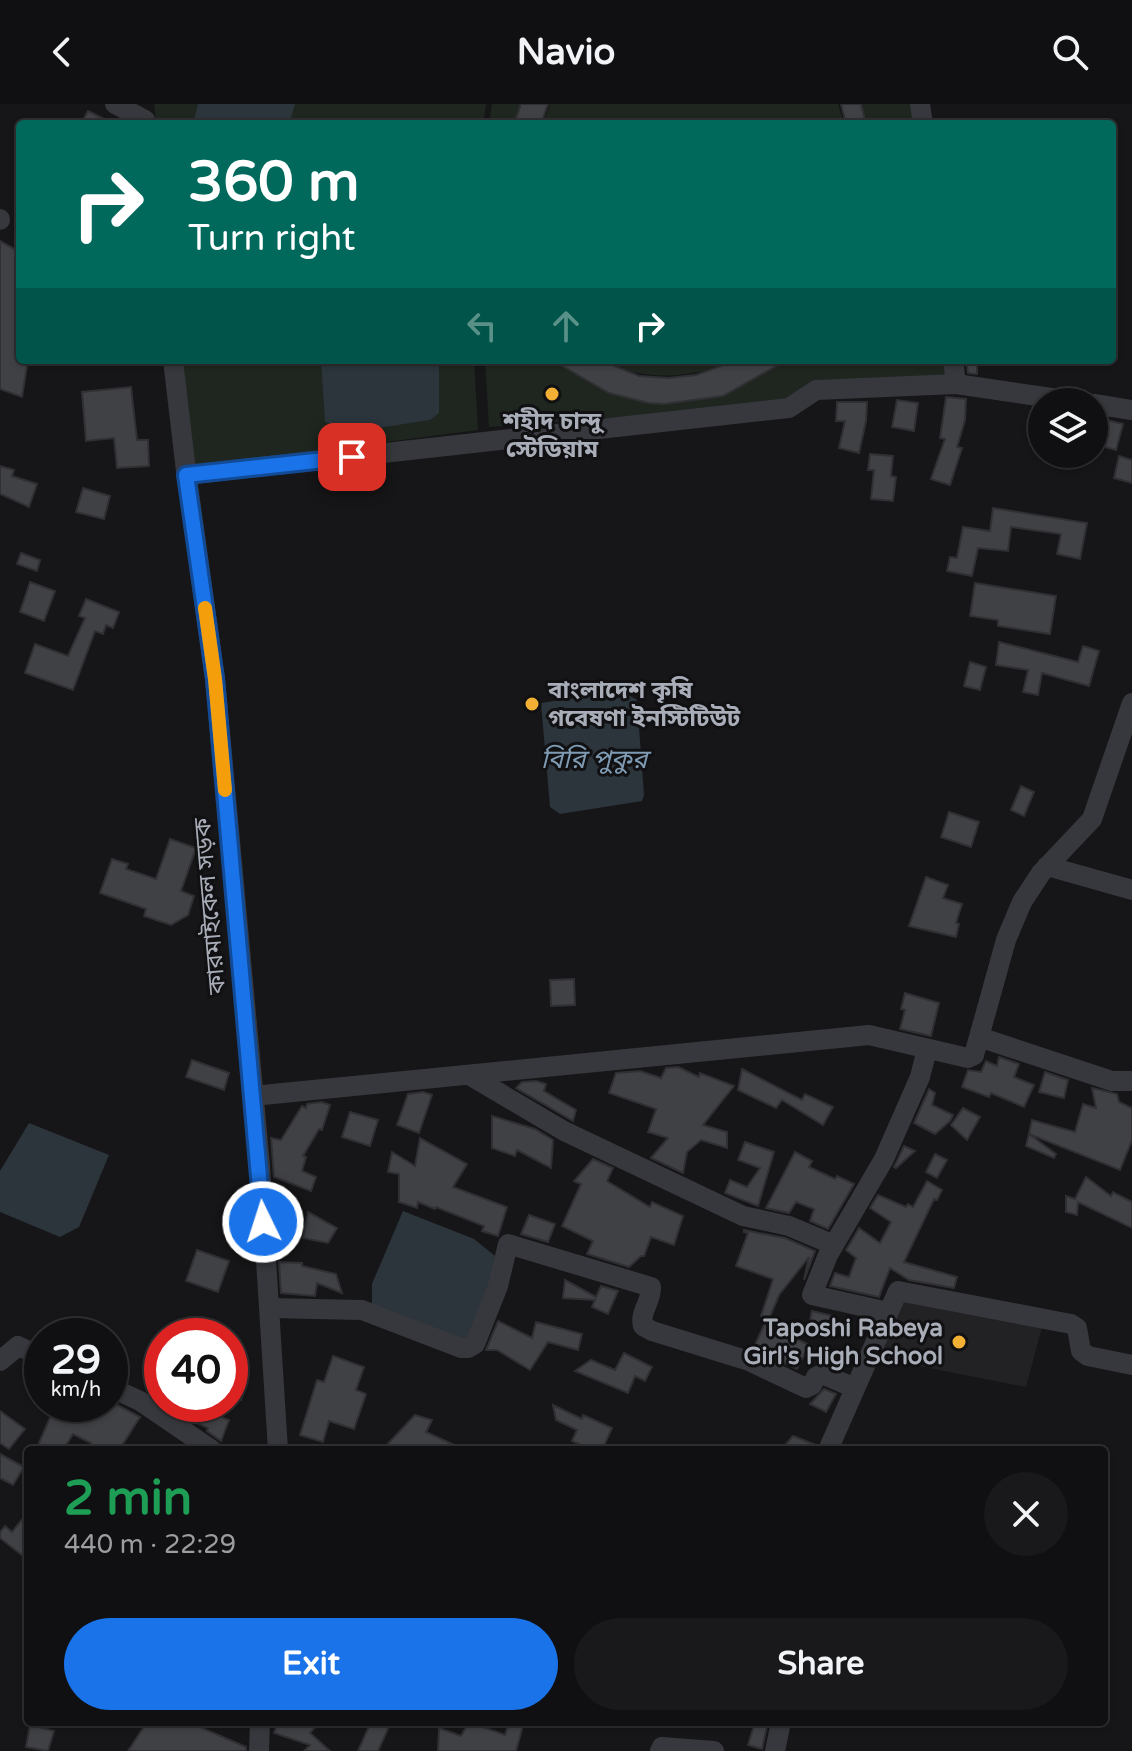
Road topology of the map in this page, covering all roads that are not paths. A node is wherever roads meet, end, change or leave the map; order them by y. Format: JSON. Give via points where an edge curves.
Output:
{"nodes":[{"id":1,"x":115,"y":104,"type":"edge"},
{"id":2,"x":145,"y":116,"type":"edge"},
{"id":3,"x":173,"y":364,"type":"edge"},
{"id":4,"x":954,"y":364,"type":"edge"},
{"id":5,"x":956,"y":384,"type":"junction"},
{"id":6,"x":1028,"y":395,"type":"edge"},
{"id":7,"x":1108,"y":406,"type":"edge"},
{"id":8,"x":1132,"y":410,"type":"edge"},
{"id":9,"x":186,"y":475,"type":"junction"},
{"id":10,"x":1132,"y":703,"type":"edge"},
{"id":11,"x":1047,"y":866,"type":"junction"},
{"id":12,"x":1132,"y":890,"type":"edge"},
{"id":13,"x":979,"y":1037,"type":"junction"},
{"id":14,"x":927,"y":1049,"type":"junction"},
{"id":15,"x":469,"y":1075,"type":"junction"},
{"id":16,"x":1132,"y":1081,"type":"edge"},
{"id":17,"x":253,"y":1096,"type":"junction"},
{"id":18,"x":834,"y":1245,"type":"junction"},
{"id":19,"x":269,"y":1308,"type":"junction"},
{"id":20,"x":888,"y":1312,"type":"junction"},
{"id":21,"x":24,"y":1349,"type":"edge"},
{"id":22,"x":0,"y":1361,"type":"edge"},
{"id":23,"x":1132,"y":1365,"type":"edge"},
{"id":24,"x":855,"y":1388,"type":"junction"},
{"id":25,"x":128,"y":1395,"type":"edge"},
{"id":26,"x":189,"y":1444,"type":"edge"},
{"id":27,"x":278,"y":1446,"type":"edge"},
{"id":28,"x":830,"y":1446,"type":"edge"},
{"id":29,"x":260,"y":1726,"type":"edge"},
{"id":30,"x":780,"y":1726,"type":"edge"},
{"id":31,"x":259,"y":1751,"type":"edge"},
{"id":32,"x":660,"y":1751,"type":"edge"},
{"id":33,"x":714,"y":1751,"type":"edge"},
{"id":34,"x":775,"y":1751,"type":"edge"}],
"edges":[{"from":1,"to":2,"type":"street"},
{"from":3,"to":9,"type":"street","name":"কারমাইকেল সড়ক"},
{"from":4,"to":5,"type":"street"},
{"from":5,"to":6,"type":"street"},
{"from":5,"to":9,"type":"street","via":[[816,390],[789,408]]},
{"from":7,"to":8,"type":"street"},
{"from":9,"to":17,"type":"street","name":"কারমাইকেল সড়ক","via":[[215,679]]},
{"from":10,"to":11,"type":"street","via":[[1092,819]]},
{"from":11,"to":12,"type":"street"},
{"from":11,"to":13,"type":"street","via":[[1022,902],[1006,940]]},
{"from":13,"to":14,"type":"street","via":[[968,1058]]},
{"from":13,"to":16,"type":"street","via":[[1112,1081]]},
{"from":14,"to":15,"type":"street","via":[[869,1035]]},
{"from":14,"to":18,"type":"street","via":[[884,1159]]},
{"from":15,"to":17,"type":"street"},
{"from":15,"to":18,"type":"street","via":[[564,1131],[729,1210]]},
{"from":17,"to":19,"type":"street","name":"কারমাইকেল সড়ক"},
{"from":18,"to":20,"type":"street","via":[[812,1295]]},
{"from":19,"to":24,"type":"street","via":[[362,1310],[468,1348],[475,1344],[498,1286],[508,1244],[651,1287],[641,1318],[652,1331],[749,1361],[806,1388],[822,1374]]},
{"from":19,"to":27,"type":"street","name":"কারমাইকেল সড়ক"},
{"from":20,"to":23,"type":"street","via":[[898,1291],[1071,1324],[1088,1356]]},
{"from":20,"to":24,"type":"street"},
{"from":21,"to":22,"type":"street","via":[[18,1346]]},
{"from":24,"to":28,"type":"street"},
{"from":25,"to":26,"type":"street"},
{"from":29,"to":31,"type":"street"},
{"from":30,"to":34,"type":"street"},
{"from":32,"to":33,"type":"street"}]}
